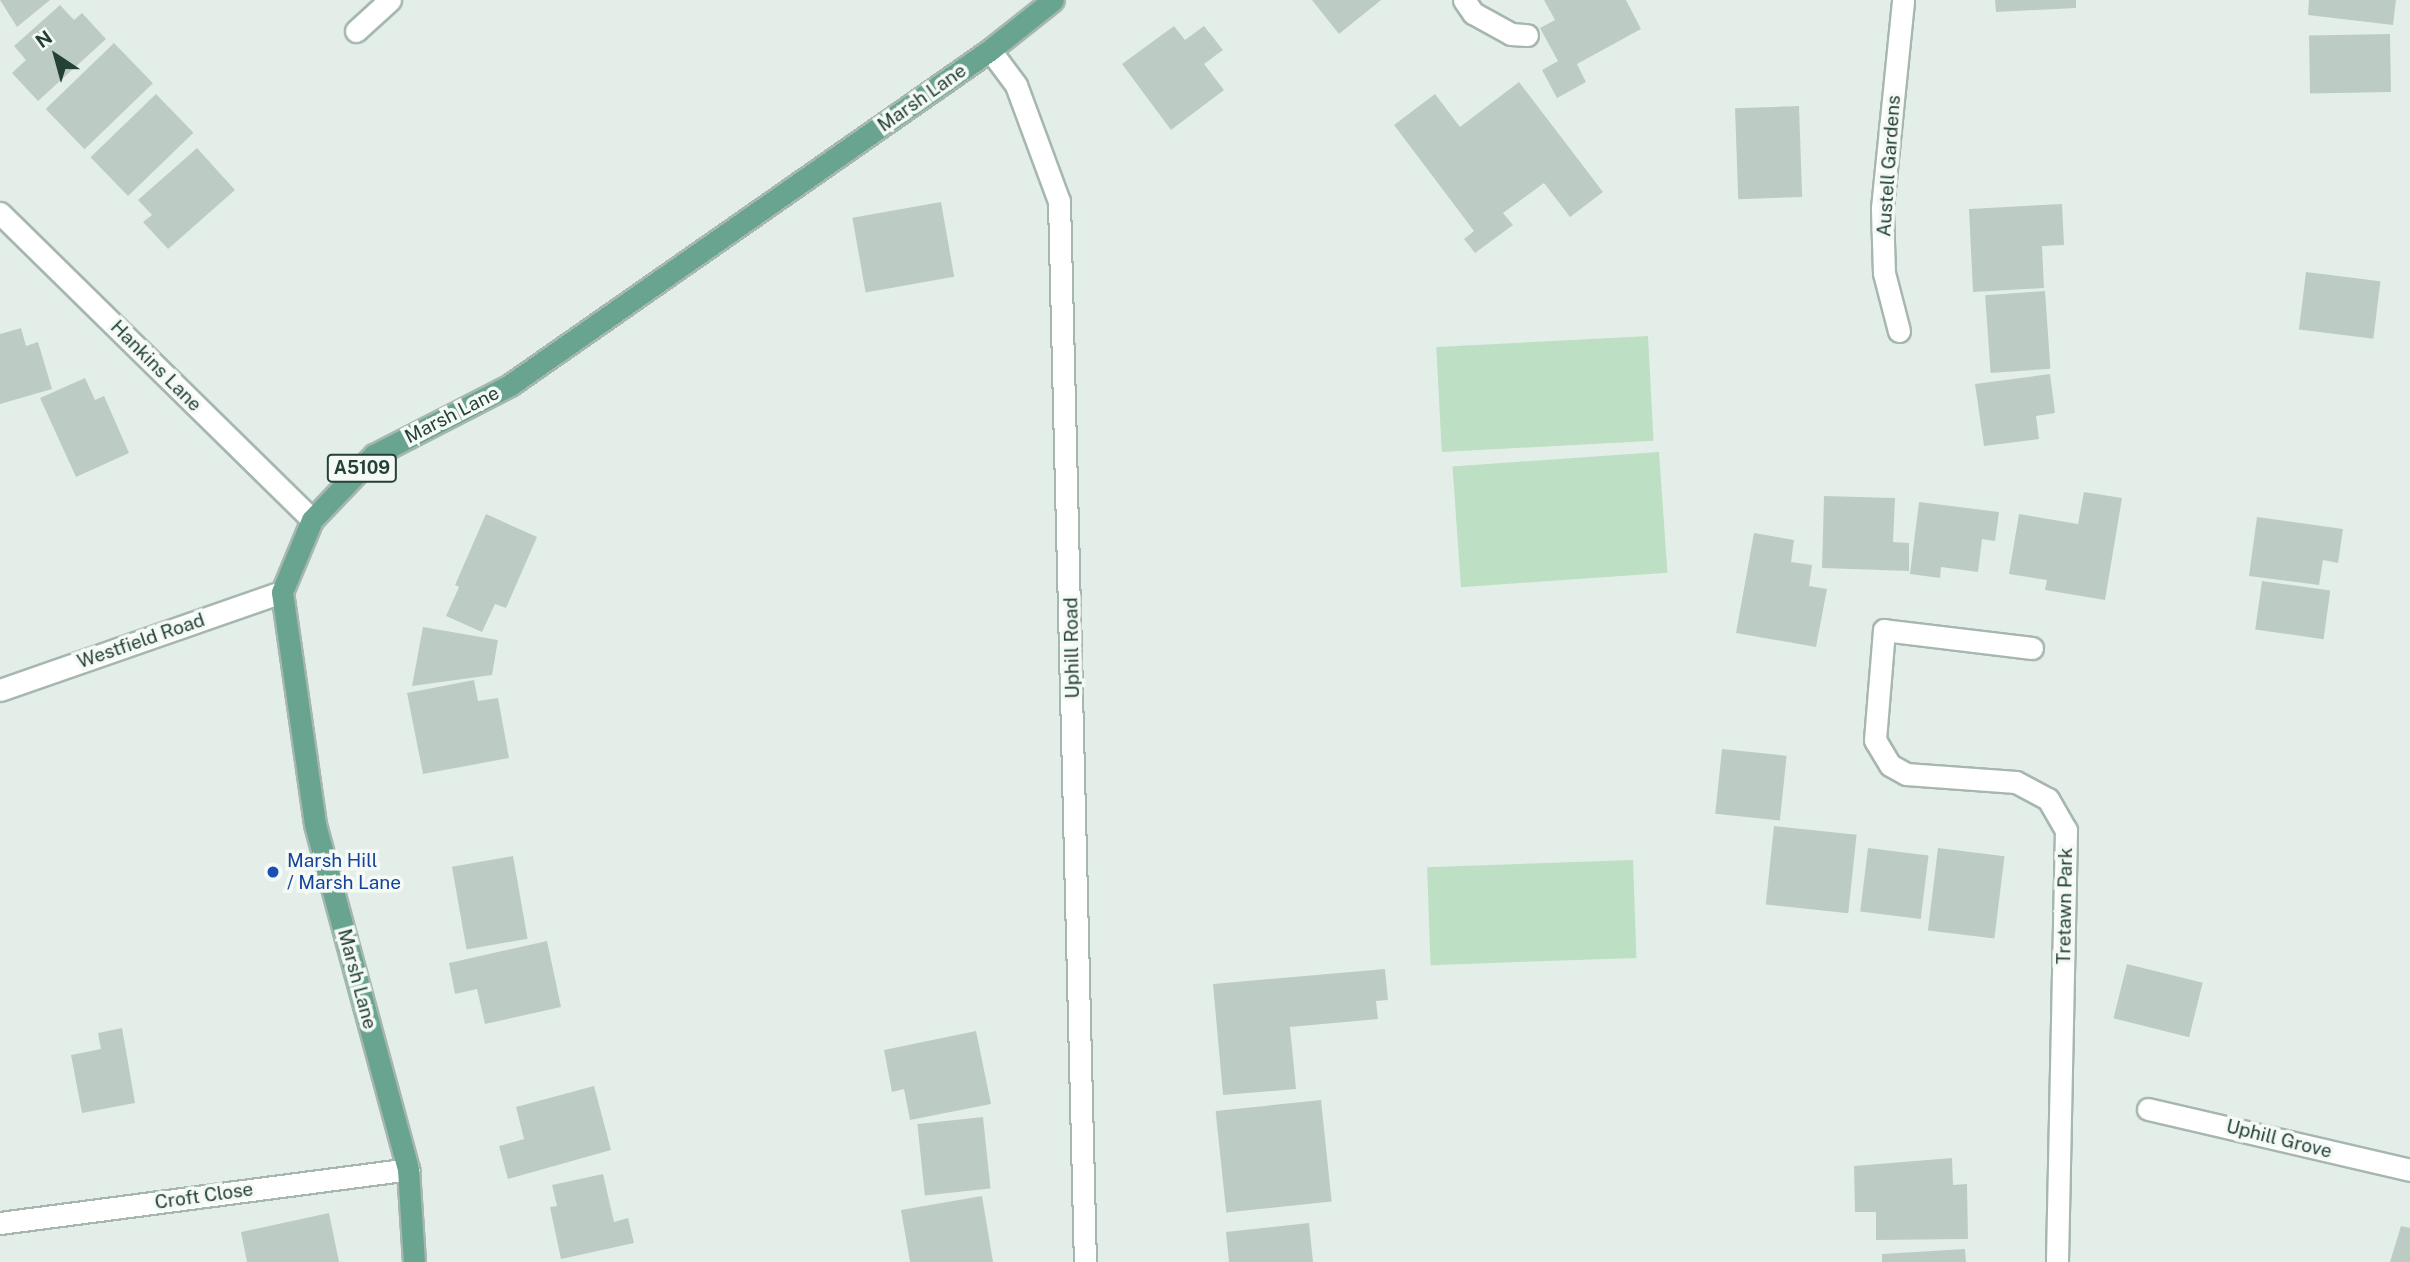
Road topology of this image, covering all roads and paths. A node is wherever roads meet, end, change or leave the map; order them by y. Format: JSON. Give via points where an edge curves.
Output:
{"nodes":[{"id":1,"x":390,"y":0,"type":"edge"},
{"id":2,"x":1052,"y":0,"type":"edge"},
{"id":3,"x":1464,"y":0,"type":"edge"},
{"id":4,"x":1903,"y":0,"type":"edge"},
{"id":5,"x":356,"y":31,"type":"dead end"},
{"id":6,"x":1527,"y":35,"type":"dead end"},
{"id":7,"x":990,"y":50,"type":"junction"},
{"id":8,"x":0,"y":213,"type":"edge"},
{"id":9,"x":1899,"y":331,"type":"dead end"},
{"id":10,"x":312,"y":520,"type":"junction"},
{"id":11,"x":282,"y":592,"type":"junction"},
{"id":12,"x":2032,"y":648,"type":"dead end"},
{"id":13,"x":0,"y":690,"type":"edge"},
{"id":14,"x":2148,"y":1109,"type":"dead end"},
{"id":15,"x":2410,"y":1148,"type":"edge"},
{"id":16,"x":408,"y":1169,"type":"junction"},
{"id":17,"x":2409,"y":1170,"type":"edge"},
{"id":18,"x":0,"y":1223,"type":"edge"},
{"id":19,"x":414,"y":1262,"type":"edge"},
{"id":20,"x":1084,"y":1262,"type":"edge"},
{"id":21,"x":2057,"y":1262,"type":"edge"}],
"edges":[{"from":1,"to":5,"type":"street"},
{"from":2,"to":7,"type":"main road","name":"Marsh Lane","number":"A5109"},
{"from":3,"to":6,"type":"street","via":[[1473,13],[1511,34]]},
{"from":4,"to":9,"type":"street","name":"Austell Gardens","via":[[1882,208],[1884,273]]},
{"from":7,"to":10,"type":"main road","name":"Marsh Lane","number":"A5109","via":[[510,385],[374,455]]},
{"from":7,"to":20,"type":"street","name":"Uphill Road","via":[[1016,85],[1059,201]]},
{"from":8,"to":10,"type":"street","name":"Hankins Lane"},
{"from":10,"to":11,"type":"main road","name":"Marsh Lane","number":"A5109"},
{"from":11,"to":13,"type":"street","name":"Westfield Road"},
{"from":11,"to":16,"type":"main road","name":"Marsh Lane","via":[[315,824]]},
{"from":12,"to":21,"type":"street","name":"Tretawn Park","via":[[1884,630],[1875,740],[1890,765],[1906,774],[2016,782],[2048,799],[2066,830]]},
{"from":14,"to":17,"type":"street","name":"Uphill Grove"},
{"from":15,"to":17,"type":"street"},
{"from":16,"to":18,"type":"street","name":"Croft Close"},
{"from":16,"to":19,"type":"main road","name":"Marsh Lane"}]}
